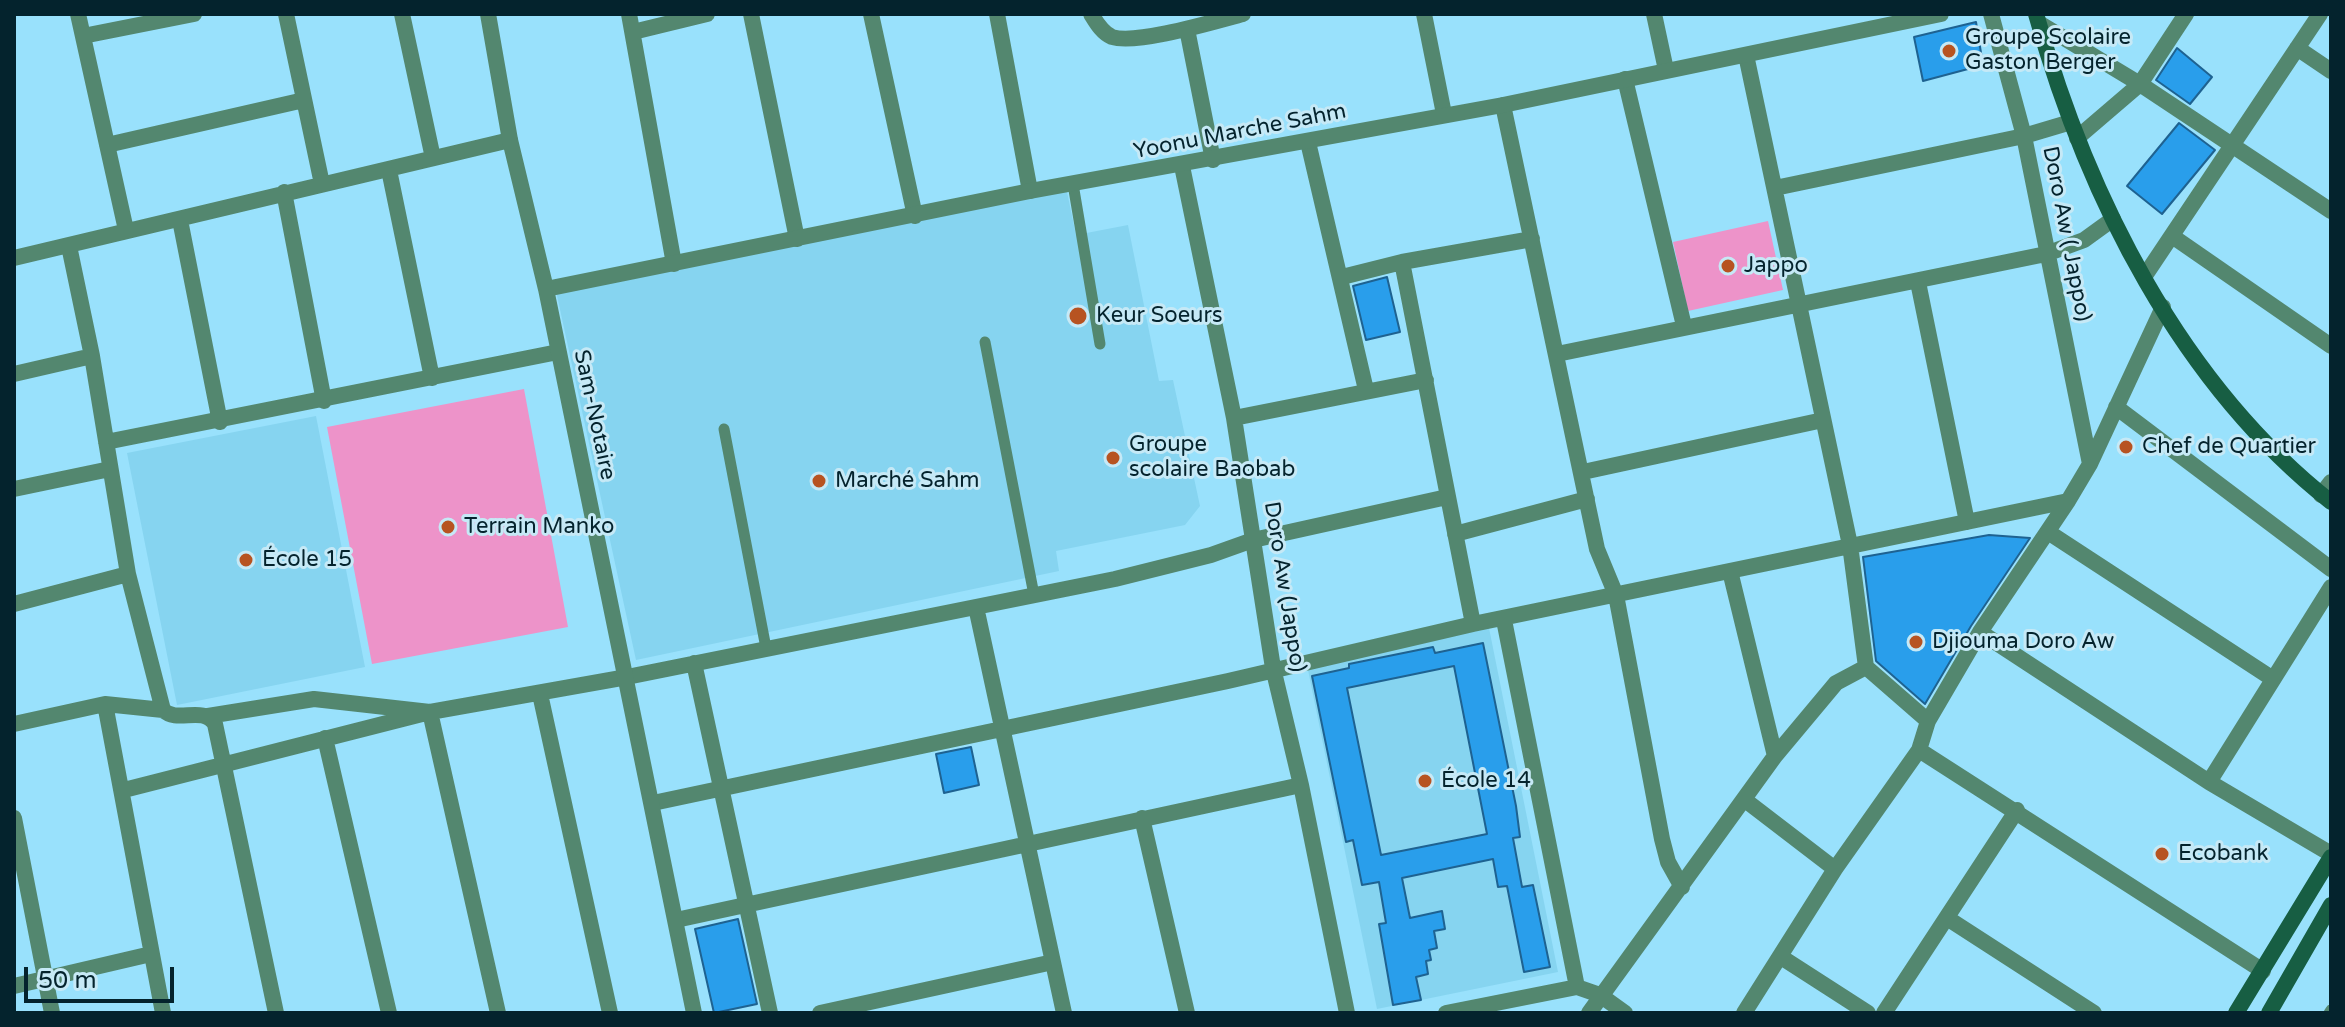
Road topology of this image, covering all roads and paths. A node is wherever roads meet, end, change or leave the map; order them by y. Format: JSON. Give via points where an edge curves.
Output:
{"nodes":[{"id":1,"x":78,"y":14,"type":"edge"},
{"id":2,"x":194,"y":14,"type":"edge"},
{"id":3,"x":286,"y":14,"type":"edge"},
{"id":4,"x":402,"y":14,"type":"edge"},
{"id":5,"x":488,"y":14,"type":"edge"},
{"id":6,"x":629,"y":14,"type":"edge"},
{"id":7,"x":707,"y":14,"type":"edge"},
{"id":8,"x":751,"y":14,"type":"edge"},
{"id":9,"x":871,"y":14,"type":"edge"},
{"id":10,"x":997,"y":14,"type":"edge"},
{"id":11,"x":1091,"y":14,"type":"edge"},
{"id":12,"x":1243,"y":14,"type":"edge"},
{"id":13,"x":1424,"y":14,"type":"edge"},
{"id":14,"x":1654,"y":14,"type":"edge"},
{"id":15,"x":1941,"y":14,"type":"edge"},
{"id":16,"x":1991,"y":14,"type":"edge"},
{"id":17,"x":2186,"y":14,"type":"edge"},
{"id":18,"x":2320,"y":14,"type":"edge"},
{"id":19,"x":2038,"y":19,"type":"edge"},
{"id":20,"x":1187,"y":29,"type":"junction"},
{"id":21,"x":633,"y":32,"type":"junction"},
{"id":22,"x":83,"y":36,"type":"junction"},
{"id":23,"x":2297,"y":48,"type":"junction"},
{"id":24,"x":1746,"y":55,"type":"junction"},
{"id":25,"x":1666,"y":70,"type":"junction"},
{"id":26,"x":2331,"y":71,"type":"edge"},
{"id":27,"x":1625,"y":79,"type":"junction"},
{"id":28,"x":2140,"y":84,"type":"junction"},
{"id":29,"x":304,"y":100,"type":"junction"},
{"id":30,"x":1503,"y":105,"type":"junction"},
{"id":31,"x":1444,"y":114,"type":"junction"},
{"id":32,"x":2074,"y":130,"type":"junction"},
{"id":33,"x":2024,"y":136,"type":"junction"},
{"id":34,"x":510,"y":140,"type":"junction"},
{"id":35,"x":1308,"y":142,"type":"junction"},
{"id":36,"x":2231,"y":144,"type":"junction"},
{"id":37,"x":107,"y":145,"type":"junction"},
{"id":38,"x":433,"y":158,"type":"junction"},
{"id":39,"x":1213,"y":160,"type":"junction"},
{"id":40,"x":1182,"y":166,"type":"junction"},
{"id":41,"x":389,"y":170,"type":"junction"},
{"id":42,"x":322,"y":184,"type":"junction"},
{"id":43,"x":1073,"y":184,"type":"junction"},
{"id":44,"x":1775,"y":188,"type":"junction"},
{"id":45,"x":1030,"y":191,"type":"junction"},
{"id":46,"x":284,"y":192,"type":"junction"},
{"id":47,"x":2331,"y":211,"type":"edge"},
{"id":48,"x":915,"y":216,"type":"junction"},
{"id":49,"x":2113,"y":219,"type":"junction"},
{"id":50,"x":180,"y":220,"type":"junction"},
{"id":51,"x":126,"y":230,"type":"junction"},
{"id":52,"x":2172,"y":236,"type":"junction"},
{"id":53,"x":797,"y":239,"type":"junction"},
{"id":54,"x":1532,"y":239,"type":"junction"},
{"id":55,"x":69,"y":246,"type":"junction"},
{"id":56,"x":15,"y":254,"type":"edge"},
{"id":57,"x":2046,"y":254,"type":"junction"},
{"id":58,"x":1402,"y":262,"type":"junction"},
{"id":59,"x":674,"y":264,"type":"junction"},
{"id":60,"x":1342,"y":277,"type":"junction"},
{"id":61,"x":2144,"y":277,"type":"junction"},
{"id":62,"x":1918,"y":282,"type":"junction"},
{"id":63,"x":546,"y":289,"type":"junction"},
{"id":64,"x":1800,"y":304,"type":"junction"},
{"id":65,"x":2163,"y":307,"type":"junction"},
{"id":66,"x":1684,"y":326,"type":"junction"},
{"id":67,"x":985,"y":342,"type":"dead end"},
{"id":68,"x":1100,"y":344,"type":"dead end"},
{"id":69,"x":2331,"y":346,"type":"edge"},
{"id":70,"x":558,"y":352,"type":"junction"},
{"id":71,"x":1557,"y":354,"type":"junction"},
{"id":72,"x":92,"y":356,"type":"junction"},
{"id":73,"x":14,"y":374,"type":"edge"},
{"id":74,"x":432,"y":378,"type":"junction"},
{"id":75,"x":1426,"y":380,"type":"junction"},
{"id":76,"x":1366,"y":390,"type":"junction"},
{"id":77,"x":324,"y":401,"type":"junction"},
{"id":78,"x":2116,"y":407,"type":"junction"},
{"id":79,"x":1234,"y":418,"type":"junction"},
{"id":80,"x":1823,"y":420,"type":"junction"},
{"id":81,"x":220,"y":422,"type":"junction"},
{"id":82,"x":724,"y":429,"type":"dead end"},
{"id":83,"x":106,"y":442,"type":"junction"},
{"id":84,"x":2090,"y":464,"type":"junction"},
{"id":85,"x":110,"y":469,"type":"junction"},
{"id":86,"x":1583,"y":472,"type":"junction"},
{"id":87,"x":14,"y":489,"type":"edge"},
{"id":88,"x":2328,"y":493,"type":"edge"},
{"id":89,"x":1447,"y":497,"type":"junction"},
{"id":90,"x":1587,"y":499,"type":"junction"},
{"id":91,"x":2068,"y":501,"type":"junction"},
{"id":92,"x":1967,"y":522,"type":"junction"},
{"id":93,"x":2048,"y":532,"type":"junction"},
{"id":94,"x":1455,"y":534,"type":"junction"},
{"id":95,"x":1253,"y":540,"type":"junction"},
{"id":96,"x":1850,"y":545,"type":"junction"},
{"id":97,"x":2331,"y":569,"type":"edge"},
{"id":98,"x":1730,"y":571,"type":"junction"},
{"id":99,"x":128,"y":574,"type":"junction"},
{"id":100,"x":2331,"y":587,"type":"edge"},
{"id":101,"x":1034,"y":595,"type":"junction"},
{"id":102,"x":1616,"y":595,"type":"junction"},
{"id":103,"x":14,"y":604,"type":"edge"},
{"id":104,"x":976,"y":607,"type":"junction"},
{"id":105,"x":1504,"y":620,"type":"junction"},
{"id":106,"x":1473,"y":624,"type":"junction"},
{"id":107,"x":1980,"y":632,"type":"junction"},
{"id":108,"x":766,"y":648,"type":"junction"},
{"id":109,"x":694,"y":663,"type":"junction"},
{"id":110,"x":1866,"y":667,"type":"junction"},
{"id":111,"x":1273,"y":668,"type":"junction"},
{"id":112,"x":627,"y":677,"type":"junction"},
{"id":113,"x":2273,"y":679,"type":"junction"},
{"id":114,"x":540,"y":694,"type":"junction"},
{"id":115,"x":105,"y":704,"type":"junction"},
{"id":116,"x":163,"y":710,"type":"junction"},
{"id":117,"x":430,"y":712,"type":"junction"},
{"id":118,"x":208,"y":716,"type":"junction"},
{"id":119,"x":1928,"y":721,"type":"junction"},
{"id":120,"x":14,"y":724,"type":"edge"},
{"id":121,"x":1001,"y":726,"type":"junction"},
{"id":122,"x":325,"y":738,"type":"junction"},
{"id":123,"x":1919,"y":750,"type":"junction"},
{"id":124,"x":1775,"y":756,"type":"junction"},
{"id":125,"x":224,"y":765,"type":"junction"},
{"id":126,"x":2209,"y":782,"type":"junction"},
{"id":127,"x":1301,"y":785,"type":"junction"},
{"id":128,"x":722,"y":788,"type":"junction"},
{"id":129,"x":124,"y":790,"type":"junction"},
{"id":130,"x":1745,"y":800,"type":"junction"},
{"id":131,"x":653,"y":803,"type":"junction"},
{"id":132,"x":2017,"y":810,"type":"junction"},
{"id":133,"x":14,"y":818,"type":"edge"},
{"id":134,"x":1142,"y":818,"type":"junction"},
{"id":135,"x":1027,"y":842,"type":"junction"},
{"id":136,"x":2331,"y":855,"type":"edge"},
{"id":137,"x":1835,"y":869,"type":"junction"},
{"id":138,"x":1682,"y":887,"type":"junction"},
{"id":139,"x":748,"y":904,"type":"junction"},
{"id":140,"x":2331,"y":905,"type":"edge"},
{"id":141,"x":1947,"y":918,"type":"junction"},
{"id":142,"x":676,"y":920,"type":"junction"},
{"id":143,"x":151,"y":954,"type":"junction"},
{"id":144,"x":1781,"y":957,"type":"junction"},
{"id":145,"x":1053,"y":962,"type":"junction"},
{"id":146,"x":2263,"y":971,"type":"junction"},
{"id":147,"x":44,"y":979,"type":"junction"},
{"id":148,"x":14,"y":986,"type":"edge"},
{"id":149,"x":1577,"y":987,"type":"junction"},
{"id":150,"x":1600,"y":995,"type":"junction"},
{"id":151,"x":52,"y":1013,"type":"edge"},
{"id":152,"x":163,"y":1013,"type":"edge"},
{"id":153,"x":276,"y":1013,"type":"edge"},
{"id":154,"x":389,"y":1013,"type":"edge"},
{"id":155,"x":498,"y":1013,"type":"edge"},
{"id":156,"x":610,"y":1013,"type":"edge"},
{"id":157,"x":694,"y":1013,"type":"edge"},
{"id":158,"x":770,"y":1013,"type":"edge"},
{"id":159,"x":820,"y":1013,"type":"edge"},
{"id":160,"x":1064,"y":1013,"type":"edge"},
{"id":161,"x":1187,"y":1013,"type":"edge"},
{"id":162,"x":1347,"y":1013,"type":"edge"},
{"id":163,"x":1446,"y":1013,"type":"edge"},
{"id":164,"x":1589,"y":1013,"type":"edge"},
{"id":165,"x":1625,"y":1013,"type":"edge"},
{"id":166,"x":1744,"y":1013,"type":"edge"},
{"id":167,"x":1868,"y":1013,"type":"edge"},
{"id":168,"x":1884,"y":1013,"type":"edge"},
{"id":169,"x":2094,"y":1013,"type":"edge"},
{"id":170,"x":2236,"y":1013,"type":"edge"},
{"id":171,"x":2269,"y":1013,"type":"edge"}],
"edges":[{"from":1,"to":22,"type":"street"},
{"from":2,"to":22,"type":"street"},
{"from":3,"to":29,"type":"street"},
{"from":4,"to":38,"type":"street"},
{"from":5,"to":34,"type":"street","name":"Sam-Notaire"},
{"from":6,"to":21,"type":"street"},
{"from":7,"to":21,"type":"street"},
{"from":8,"to":53,"type":"street"},
{"from":9,"to":48,"type":"street"},
{"from":10,"to":45,"type":"street"},
{"from":11,"to":20,"type":"street","via":[[1112,37]]},
{"from":12,"to":20,"type":"street"},
{"from":13,"to":31,"type":"street"},
{"from":14,"to":25,"type":"street"},
{"from":15,"to":24,"type":"street","name":"Yoonu Marche Sahm"},
{"from":16,"to":33,"type":"street","name":"Doro Aw ( Jappo)"},
{"from":17,"to":28,"type":"street"},
{"from":18,"to":23,"type":"street"},
{"from":19,"to":28,"type":"street"},
{"from":19,"to":32,"type":"main road"},
{"from":20,"to":39,"type":"street"},
{"from":21,"to":59,"type":"street"},
{"from":22,"to":37,"type":"street"},
{"from":23,"to":26,"type":"street"},
{"from":23,"to":36,"type":"street"},
{"from":24,"to":25,"type":"street","name":"Yoonu Marche Sahm"},
{"from":24,"to":44,"type":"street"},
{"from":25,"to":27,"type":"street","name":"Yoonu Marche Sahm"},
{"from":27,"to":30,"type":"street","name":"Yoonu Marche Sahm"},
{"from":27,"to":66,"type":"street"},
{"from":28,"to":32,"type":"street"},
{"from":28,"to":36,"type":"street"},
{"from":29,"to":37,"type":"street"},
{"from":29,"to":42,"type":"street"},
{"from":30,"to":31,"type":"street","name":"Yoonu Marche Sahm"},
{"from":30,"to":54,"type":"street"},
{"from":31,"to":35,"type":"street","name":"Yoonu Marche Sahm"},
{"from":32,"to":33,"type":"street"},
{"from":32,"to":49,"type":"main road"},
{"from":33,"to":44,"type":"street"},
{"from":33,"to":57,"type":"street","name":"Doro Aw ( Jappo)"},
{"from":34,"to":38,"type":"street"},
{"from":34,"to":63,"type":"street","name":"Sam-Notaire"},
{"from":35,"to":39,"type":"street","name":"Yoonu Marche Sahm"},
{"from":35,"to":60,"type":"street"},
{"from":36,"to":47,"type":"street"},
{"from":36,"to":52,"type":"street"},
{"from":37,"to":51,"type":"street"},
{"from":38,"to":41,"type":"street"},
{"from":39,"to":40,"type":"street","name":"Yoonu Marche Sahm"},
{"from":40,"to":43,"type":"street","name":"Yoonu Marche Sahm"},
{"from":40,"to":79,"type":"street","name":"Doro Aw (Jappo)"},
{"from":41,"to":42,"type":"street"},
{"from":41,"to":74,"type":"street"},
{"from":42,"to":46,"type":"street"},
{"from":43,"to":45,"type":"street","name":"Yoonu Marche Sahm"},
{"from":43,"to":68,"type":"lane"},
{"from":44,"to":64,"type":"street"},
{"from":45,"to":48,"type":"street","name":"Yoonu Marche Sahm"},
{"from":46,"to":50,"type":"street"},
{"from":46,"to":77,"type":"street"},
{"from":48,"to":53,"type":"street","name":"Yoonu Marche Sahm"},
{"from":49,"to":57,"type":"street","via":[[2084,240]]},
{"from":49,"to":61,"type":"main road"},
{"from":50,"to":51,"type":"street"},
{"from":50,"to":81,"type":"street"},
{"from":51,"to":55,"type":"street"},
{"from":52,"to":61,"type":"street"},
{"from":52,"to":69,"type":"street"},
{"from":53,"to":59,"type":"street","name":"Yoonu Marche Sahm"},
{"from":54,"to":58,"type":"street"},
{"from":54,"to":71,"type":"street"},
{"from":55,"to":56,"type":"street"},
{"from":55,"to":72,"type":"street"},
{"from":57,"to":62,"type":"street"},
{"from":57,"to":84,"type":"street","name":"Doro Aw ( Jappo)"},
{"from":58,"to":60,"type":"street"},
{"from":58,"to":75,"type":"street"},
{"from":59,"to":63,"type":"street","name":"Yoonu Marche Sahm"},
{"from":60,"to":76,"type":"street"},
{"from":61,"to":65,"type":"main road"},
{"from":62,"to":64,"type":"street"},
{"from":62,"to":92,"type":"street"},
{"from":63,"to":70,"type":"street","name":"Sam-Notaire"},
{"from":64,"to":66,"type":"street"},
{"from":64,"to":80,"type":"street"},
{"from":65,"to":78,"type":"street"},
{"from":65,"to":88,"type":"main road","via":[[2233,405]]},
{"from":66,"to":71,"type":"street"},
{"from":67,"to":101,"type":"lane"},
{"from":70,"to":74,"type":"street"},
{"from":70,"to":112,"type":"street","name":"Sam-Notaire"},
{"from":71,"to":86,"type":"street"},
{"from":72,"to":73,"type":"street"},
{"from":72,"to":83,"type":"street"},
{"from":74,"to":77,"type":"street"},
{"from":75,"to":76,"type":"street"},
{"from":75,"to":89,"type":"street"},
{"from":76,"to":79,"type":"street"},
{"from":77,"to":81,"type":"street"},
{"from":78,"to":84,"type":"street"},
{"from":78,"to":97,"type":"street"},
{"from":79,"to":95,"type":"street","name":"Doro Aw (Jappo)"},
{"from":80,"to":86,"type":"street"},
{"from":80,"to":96,"type":"street"},
{"from":81,"to":83,"type":"street"},
{"from":82,"to":108,"type":"lane"},
{"from":83,"to":85,"type":"street"},
{"from":84,"to":91,"type":"street"},
{"from":85,"to":87,"type":"street"},
{"from":85,"to":99,"type":"street"},
{"from":86,"to":90,"type":"street"},
{"from":89,"to":94,"type":"street"},
{"from":89,"to":95,"type":"street"},
{"from":90,"to":94,"type":"street"},
{"from":90,"to":102,"type":"street","via":[[1597,549]]},
{"from":91,"to":92,"type":"street"},
{"from":91,"to":93,"type":"street"},
{"from":92,"to":96,"type":"street"},
{"from":93,"to":107,"type":"street"},
{"from":93,"to":113,"type":"street"},
{"from":94,"to":106,"type":"street"},
{"from":95,"to":101,"type":"street","via":[[1211,555]]},
{"from":95,"to":111,"type":"street","name":"Doro Aw (Jappo)"},
{"from":96,"to":98,"type":"street"},
{"from":96,"to":110,"type":"street"},
{"from":98,"to":102,"type":"street"},
{"from":98,"to":124,"type":"street"},
{"from":99,"to":103,"type":"street"},
{"from":99,"to":116,"type":"street"},
{"from":100,"to":113,"type":"street"},
{"from":101,"to":104,"type":"street"},
{"from":102,"to":105,"type":"street"},
{"from":102,"to":138,"type":"street","via":[[1662,839]]},
{"from":104,"to":108,"type":"street"},
{"from":104,"to":121,"type":"street"},
{"from":105,"to":106,"type":"street"},
{"from":105,"to":149,"type":"street"},
{"from":106,"to":111,"type":"street"},
{"from":107,"to":119,"type":"street"},
{"from":107,"to":126,"type":"street"},
{"from":108,"to":109,"type":"street"},
{"from":109,"to":112,"type":"street"},
{"from":109,"to":128,"type":"street"},
{"from":110,"to":119,"type":"street"},
{"from":110,"to":124,"type":"street","via":[[1836,683]]},
{"from":111,"to":121,"type":"street"},
{"from":111,"to":127,"type":"street","name":"Doro Aw (Jappo)"},
{"from":112,"to":114,"type":"street"},
{"from":112,"to":131,"type":"street","name":"Sam-Notaire"},
{"from":113,"to":126,"type":"street"},
{"from":114,"to":117,"type":"street"},
{"from":114,"to":156,"type":"street"},
{"from":115,"to":116,"type":"street"},
{"from":115,"to":120,"type":"street"},
{"from":115,"to":129,"type":"street"},
{"from":116,"to":118,"type":"street","via":[[171,716]]},
{"from":117,"to":118,"type":"street","via":[[314,699]]},
{"from":117,"to":122,"type":"street"},
{"from":117,"to":155,"type":"street"},
{"from":118,"to":125,"type":"street","via":[[215,724]]},
{"from":119,"to":123,"type":"street"},
{"from":121,"to":128,"type":"street"},
{"from":121,"to":135,"type":"street"},
{"from":122,"to":125,"type":"street"},
{"from":122,"to":154,"type":"street"},
{"from":123,"to":132,"type":"street"},
{"from":123,"to":137,"type":"street"},
{"from":124,"to":130,"type":"street"},
{"from":125,"to":129,"type":"street"},
{"from":125,"to":153,"type":"street"},
{"from":126,"to":136,"type":"street"},
{"from":127,"to":134,"type":"street"},
{"from":127,"to":162,"type":"street","name":"Doro Aw (Jappo)"},
{"from":128,"to":131,"type":"street"},
{"from":128,"to":139,"type":"street"},
{"from":129,"to":143,"type":"street"},
{"from":130,"to":137,"type":"street"},
{"from":130,"to":138,"type":"street"},
{"from":131,"to":142,"type":"street","name":"Sam-Notaire"},
{"from":132,"to":141,"type":"street"},
{"from":132,"to":146,"type":"street"},
{"from":133,"to":147,"type":"street"},
{"from":134,"to":135,"type":"street"},
{"from":134,"to":161,"type":"street"},
{"from":135,"to":139,"type":"street"},
{"from":135,"to":145,"type":"street"},
{"from":136,"to":146,"type":"main road"},
{"from":137,"to":144,"type":"street"},
{"from":138,"to":150,"type":"street"},
{"from":139,"to":142,"type":"street"},
{"from":139,"to":158,"type":"street"},
{"from":140,"to":171,"type":"main road"},
{"from":141,"to":168,"type":"street"},
{"from":141,"to":169,"type":"street"},
{"from":142,"to":157,"type":"street","name":"Sam-Notaire"},
{"from":143,"to":147,"type":"street"},
{"from":143,"to":152,"type":"street"},
{"from":144,"to":166,"type":"street"},
{"from":144,"to":167,"type":"street"},
{"from":145,"to":159,"type":"street"},
{"from":145,"to":160,"type":"street"},
{"from":146,"to":170,"type":"main road"},
{"from":147,"to":148,"type":"street"},
{"from":147,"to":151,"type":"street"},
{"from":149,"to":150,"type":"street"},
{"from":149,"to":163,"type":"street"},
{"from":150,"to":164,"type":"street"},
{"from":150,"to":165,"type":"street"}]}
